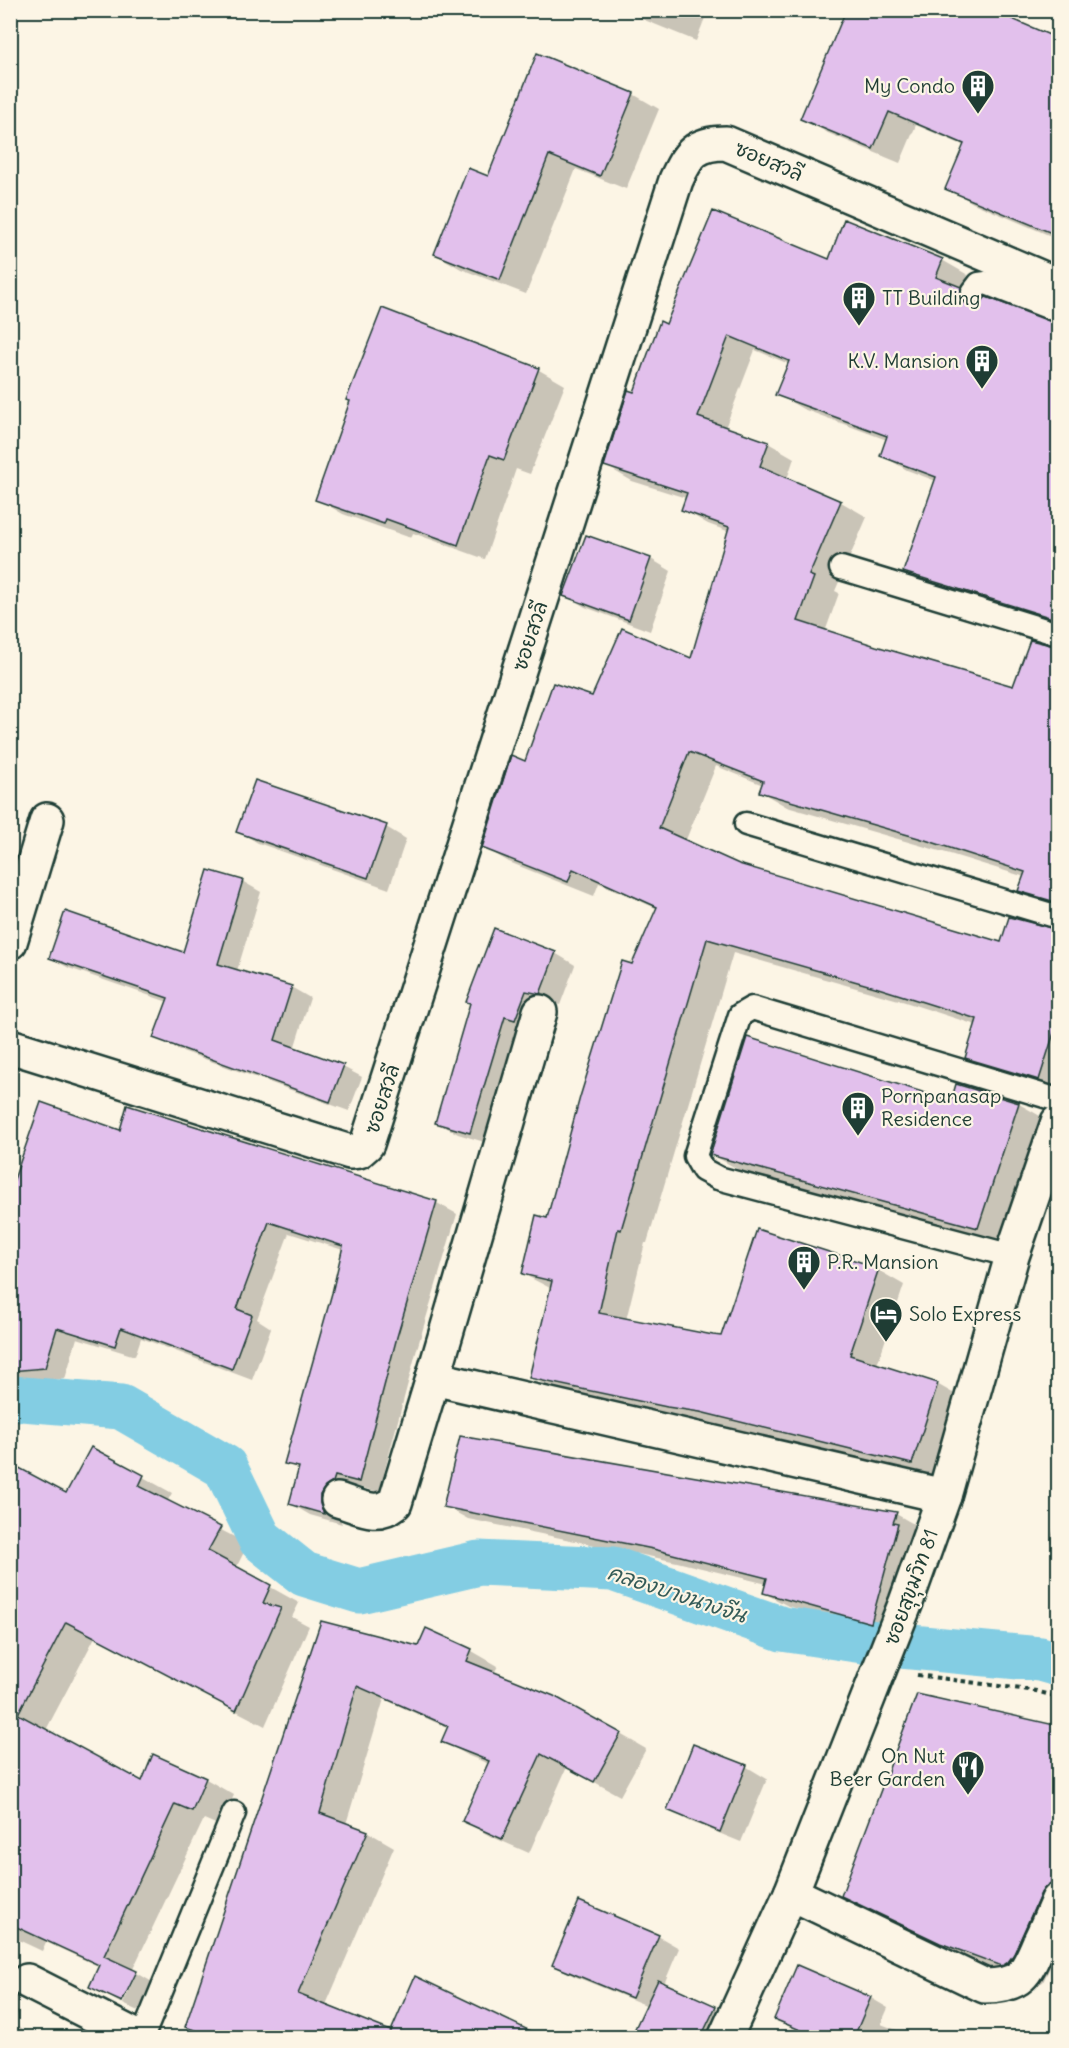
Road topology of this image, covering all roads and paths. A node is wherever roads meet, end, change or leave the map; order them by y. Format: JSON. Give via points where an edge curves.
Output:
{"nodes":[{"id":1,"x":1059,"y":285,"type":"edge"},
{"id":2,"x":973,"y":292,"type":"dead end"},
{"id":3,"x":1059,"y":311,"type":"edge"},
{"id":4,"x":841,"y":568,"type":"dead end"},
{"id":5,"x":1059,"y":634,"type":"edge"},
{"id":6,"x":47,"y":820,"type":"dead end"},
{"id":7,"x":746,"y":824,"type":"dead end"},
{"id":8,"x":1059,"y":917,"type":"edge"},
{"id":9,"x":10,"y":942,"type":"edge"},
{"id":10,"x":540,"y":1012,"type":"dead end"},
{"id":11,"x":10,"y":1046,"type":"edge"},
{"id":12,"x":1059,"y":1100,"type":"edge"},
{"id":13,"x":1059,"y":1122,"type":"edge"},
{"id":14,"x":1012,"y":1256,"type":"junction"},
{"id":15,"x":433,"y":1378,"type":"junction"},
{"id":16,"x":944,"y":1496,"type":"junction"},
{"id":17,"x":338,"y":1500,"type":"dead end"},
{"id":18,"x":883,"y":1662,"type":"junction"},
{"id":19,"x":1059,"y":1697,"type":"edge"},
{"id":20,"x":234,"y":1813,"type":"dead end"},
{"id":21,"x":791,"y":1893,"type":"junction"},
{"id":22,"x":1059,"y":1900,"type":"edge"},
{"id":23,"x":27,"y":1982,"type":"dead end"},
{"id":24,"x":141,"y":2037,"type":"edge"},
{"id":25,"x":725,"y":2037,"type":"edge"}],
"edges":[{"from":1,"to":11,"type":"street","name":"ซอยสวลี","via":[[726,143],[696,148],[676,180],[367,1144],[350,1152]]},
{"from":2,"to":3,"type":"lane","via":[[976,286],[986,283]]},
{"from":4,"to":5,"type":"lane"},
{"from":6,"to":9,"type":"street"},
{"from":7,"to":8,"type":"lane"},
{"from":10,"to":15,"type":"street"},
{"from":12,"to":14,"type":"lane","via":[[752,1008],[740,1015],[695,1156],[703,1170],[718,1178]]},
{"from":13,"to":14,"type":"street","name":"ซอยสุขุมวิท 81"},
{"from":14,"to":16,"type":"street","name":"ซอยสุขุมวิท 81"},
{"from":15,"to":16,"type":"street"},
{"from":15,"to":17,"type":"street","via":[[395,1503],[376,1512]]},
{"from":16,"to":18,"type":"street","name":"ซอยสุขุมวิท 81"},
{"from":18,"to":19,"type":"path"},
{"from":18,"to":21,"type":"street","name":"ซอยสุขุมวิท 81"},
{"from":20,"to":24,"type":"lane"},
{"from":21,"to":22,"type":"street","via":[[985,1986],[1015,1981],[1027,1971]]},
{"from":21,"to":25,"type":"street","name":"ซอยสุขุมวิท 81"},
{"from":23,"to":24,"type":"street"}]}
